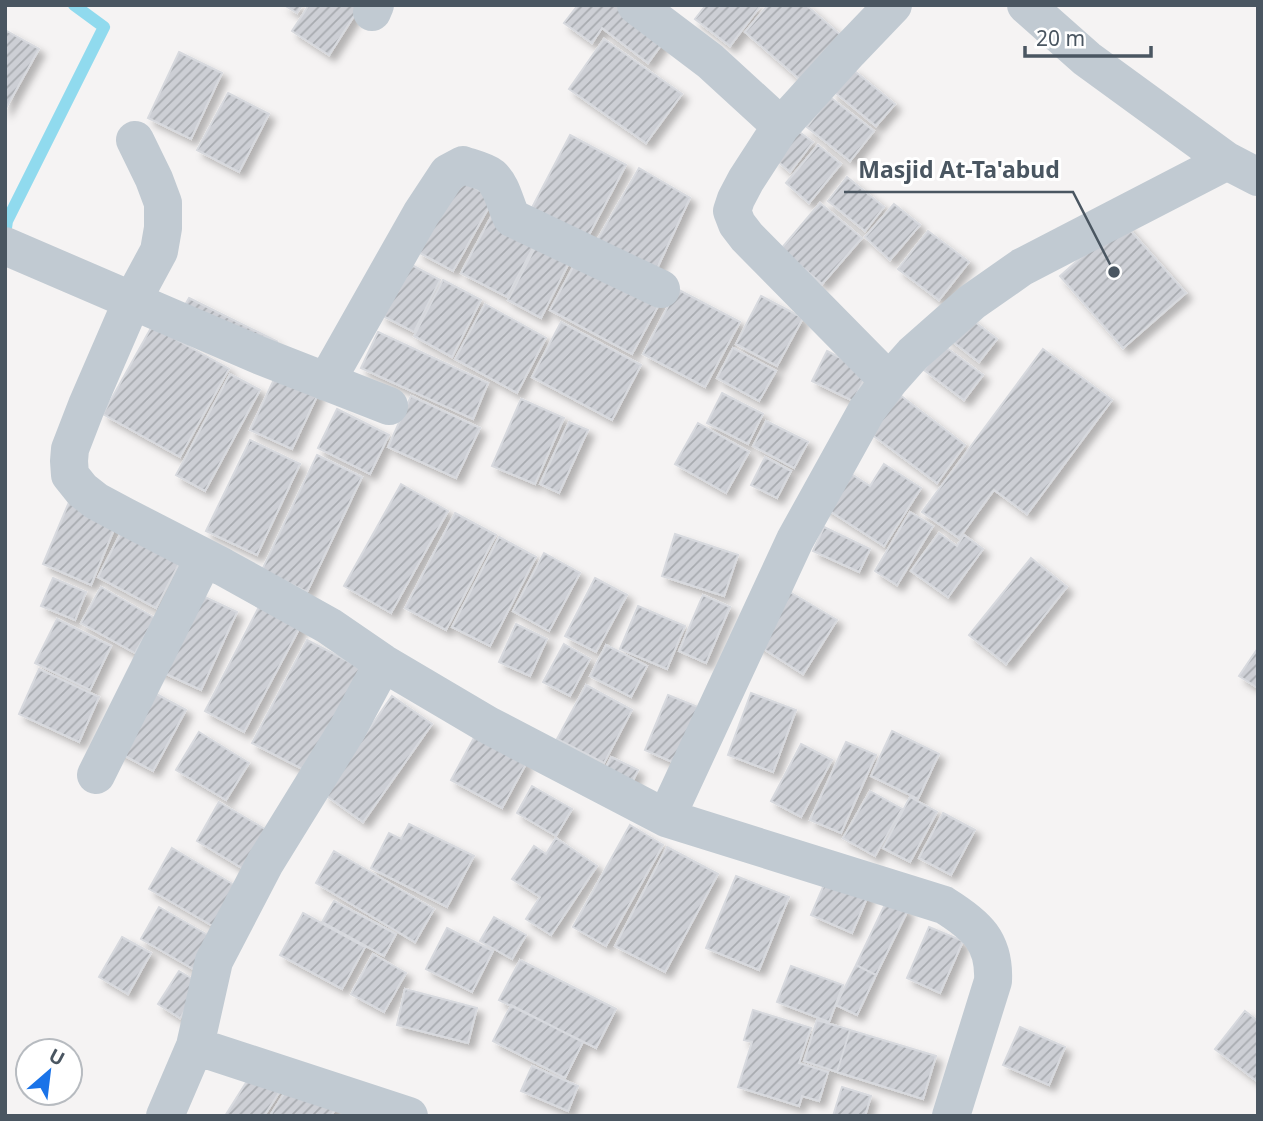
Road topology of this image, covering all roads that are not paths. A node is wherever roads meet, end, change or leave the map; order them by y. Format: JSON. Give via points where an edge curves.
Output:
{"nodes":[{"id":1,"x":636,"y":5,"type":"edge"},
{"id":2,"x":893,"y":5,"type":"edge"},
{"id":3,"x":1026,"y":5,"type":"edge"},
{"id":4,"x":781,"y":126,"type":"junction"},
{"id":5,"x":135,"y":140,"type":"dead end"},
{"id":6,"x":1242,"y":169,"type":"edge"},
{"id":7,"x":14,"y":249,"type":"edge"},
{"id":8,"x":661,"y":289,"type":"dead end"},
{"id":9,"x":132,"y":300,"type":"junction"},
{"id":10,"x":889,"y":381,"type":"junction"},
{"id":11,"x":326,"y":382,"type":"junction"},
{"id":12,"x":389,"y":406,"type":"dead end"},
{"id":13,"x":204,"y":558,"type":"junction"},
{"id":14,"x":383,"y":663,"type":"junction"},
{"id":15,"x":96,"y":775,"type":"dead end"},
{"id":16,"x":666,"y":818,"type":"junction"},
{"id":17,"x":195,"y":1046,"type":"junction"},
{"id":18,"x":165,"y":1116,"type":"edge"},
{"id":19,"x":409,"y":1116,"type":"edge"},
{"id":20,"x":951,"y":1116,"type":"edge"}],
"edges":[{"from":1,"to":4,"type":"street","via":[[710,61]]},
{"from":2,"to":4,"type":"street"},
{"from":3,"to":6,"type":"street","via":[[1087,59]]},
{"from":4,"to":10,"type":"street","via":[[736,199],[732,211],[737,224]]},
{"from":5,"to":9,"type":"street","via":[[163,204],[163,228],[159,251]]},
{"from":6,"to":10,"type":"street","via":[[1022,267],[972,302]]},
{"from":7,"to":9,"type":"street"},
{"from":8,"to":11,"type":"street","via":[[512,218],[490,175],[463,165],[448,173],[422,214]]},
{"from":9,"to":11,"type":"street"},
{"from":9,"to":13,"type":"street","via":[[70,449],[70,475],[96,500]]},
{"from":10,"to":16,"type":"street","via":[[867,410],[795,540]]},
{"from":11,"to":12,"type":"street"},
{"from":13,"to":14,"type":"street","via":[[329,626]]},
{"from":13,"to":15,"type":"street"},
{"from":14,"to":16,"type":"street"},
{"from":14,"to":17,"type":"street","via":[[265,863],[214,961]]},
{"from":16,"to":20,"type":"street","via":[[944,905],[977,928],[988,944],[993,981]]},
{"from":17,"to":18,"type":"street"},
{"from":17,"to":19,"type":"street"}]}
